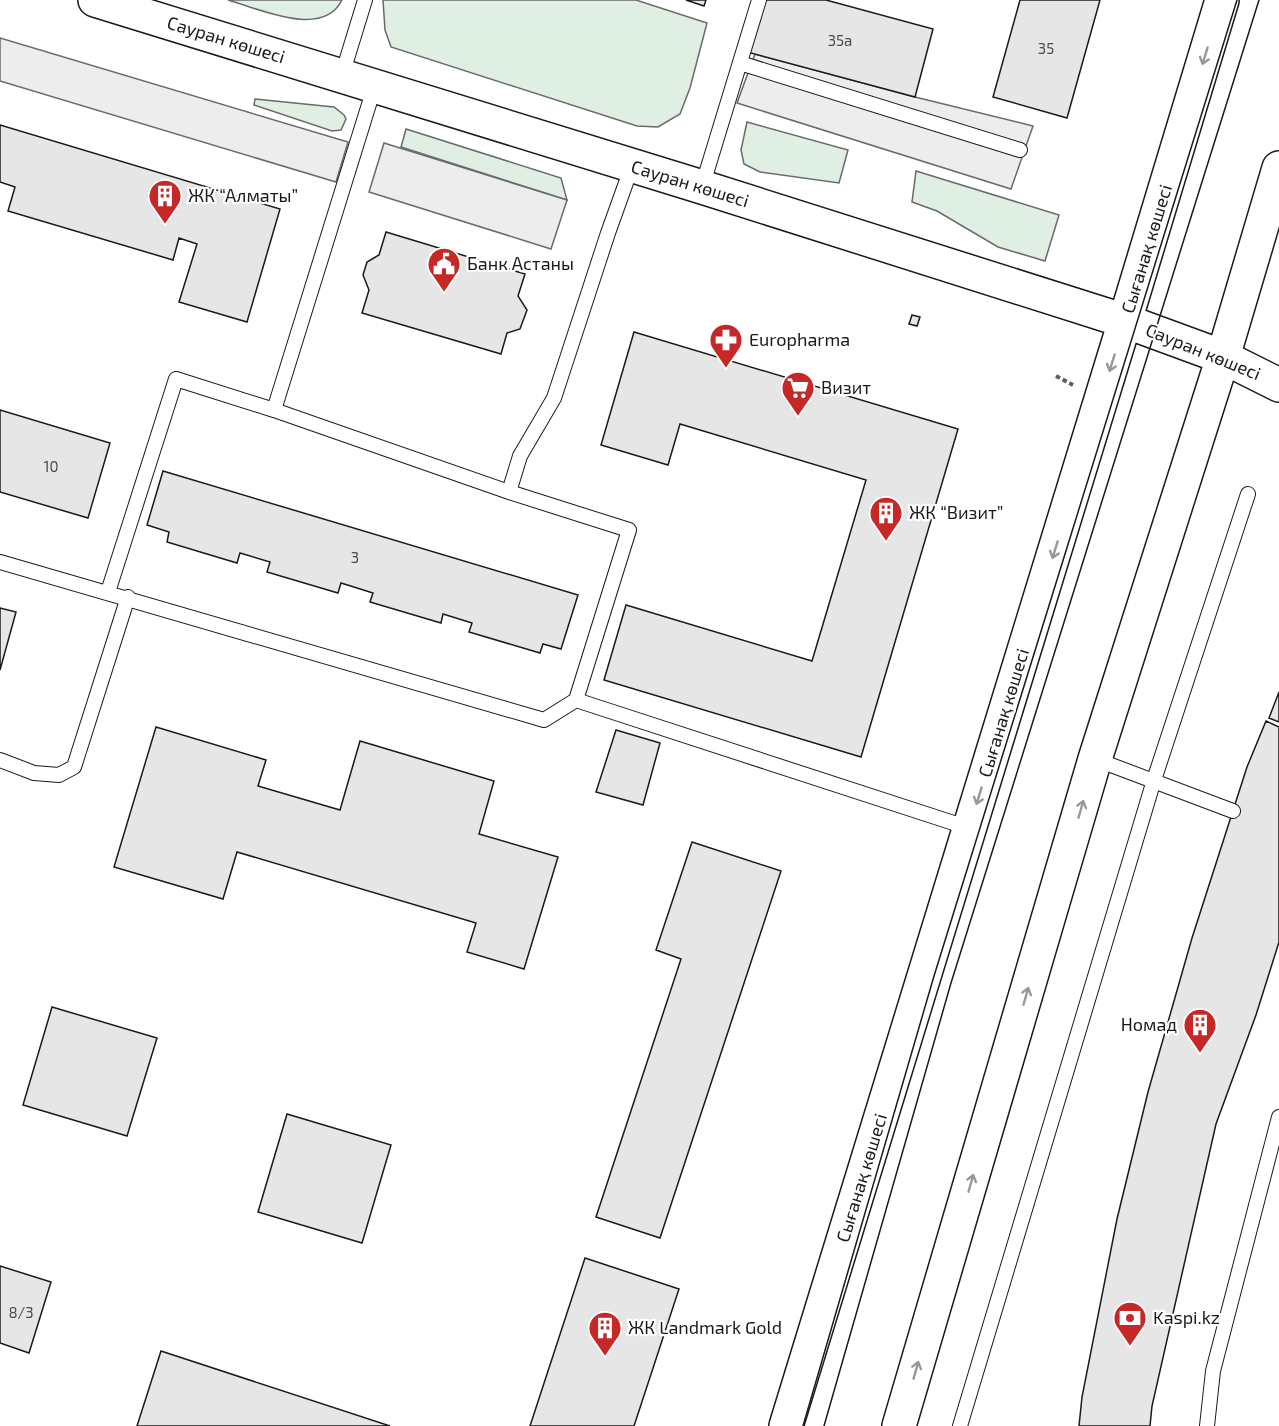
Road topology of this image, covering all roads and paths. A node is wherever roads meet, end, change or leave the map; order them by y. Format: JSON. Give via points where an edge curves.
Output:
{"nodes":[{"id":1,"x":365,"y":0,"type":"edge"},
{"id":2,"x":759,"y":0,"type":"edge"},
{"id":3,"x":1222,"y":0,"type":"edge"},
{"id":4,"x":114,"y":3,"type":"edge"},
{"id":5,"x":740,"y":63,"type":"junction"},
{"id":6,"x":342,"y":75,"type":"junction"},
{"id":7,"x":375,"y":86,"type":"junction"},
{"id":8,"x":1020,"y":150,"type":"dead end"},
{"id":9,"x":632,"y":166,"type":"junction"},
{"id":10,"x":1279,"y":168,"type":"edge"},
{"id":11,"x":702,"y":187,"type":"junction"},
{"id":12,"x":1125,"y":321,"type":"junction"},
{"id":13,"x":1223,"y":357,"type":"junction"},
{"id":14,"x":1056,"y":376,"type":"dead end"},
{"id":15,"x":1279,"y":385,"type":"edge"},
{"id":16,"x":1082,"y":389,"type":"dead end"},
{"id":17,"x":274,"y":410,"type":"junction"},
{"id":18,"x":509,"y":492,"type":"junction"},
{"id":19,"x":1248,"y":494,"type":"dead end"},
{"id":20,"x":0,"y":562,"type":"edge"},
{"id":21,"x":108,"y":592,"type":"junction"},
{"id":22,"x":128,"y":597,"type":"junction"},
{"id":23,"x":576,"y":700,"type":"junction"},
{"id":24,"x":1095,"y":759,"type":"junction"},
{"id":25,"x":0,"y":760,"type":"edge"},
{"id":26,"x":1154,"y":780,"type":"junction"},
{"id":27,"x":1233,"y":811,"type":"dead end"},
{"id":28,"x":969,"y":828,"type":"junction"},
{"id":29,"x":1279,"y":1118,"type":"edge"},
{"id":30,"x":786,"y":1426,"type":"edge"},
{"id":31,"x":899,"y":1426,"type":"edge"},
{"id":32,"x":960,"y":1426,"type":"edge"},
{"id":33,"x":1207,"y":1426,"type":"edge"}],
"edges":[{"from":1,"to":6,"type":"lane"},
{"from":2,"to":5,"type":"lane"},
{"from":3,"to":12,"type":"main road","name":"Сығанақ көшесі","one_way":true},
{"from":4,"to":6,"type":"main road","name":"Сауран көшесі"},
{"from":5,"to":8,"type":"lane"},
{"from":5,"to":11,"type":"lane"},
{"from":6,"to":7,"type":"main road","name":"Сауран көшесі"},
{"from":7,"to":9,"type":"main road","name":"Сауран көшесі"},
{"from":7,"to":17,"type":"lane"},
{"from":9,"to":11,"type":"main road","name":"Сауран көшесі"},
{"from":9,"to":18,"type":"lane","via":[[554,398],[520,456]]},
{"from":10,"to":13,"type":"main road"},
{"from":11,"to":12,"type":"main road","name":"Сауран көшесі"},
{"from":12,"to":13,"type":"main road","name":"Сауран көшесі"},
{"from":12,"to":28,"type":"main road","name":"Сығанақ көшесі","one_way":true},
{"from":13,"to":15,"type":"main road","name":"Сауран көшесі"},
{"from":13,"to":24,"type":"main road"},
{"from":14,"to":16,"type":"path"},
{"from":17,"to":18,"type":"lane"},
{"from":17,"to":21,"type":"lane","via":[[176,379]]},
{"from":18,"to":23,"type":"lane","via":[[629,530]]},
{"from":19,"to":26,"type":"lane"},
{"from":20,"to":21,"type":"lane"},
{"from":21,"to":22,"type":"lane"},
{"from":22,"to":23,"type":"lane","via":[[544,720]]},
{"from":22,"to":25,"type":"lane","via":[[74,767],[59,775],[34,773]]},
{"from":23,"to":28,"type":"lane"},
{"from":24,"to":26,"type":"lane"},
{"from":31,"to":24,"type":"main road","one_way":true},
{"from":26,"to":27,"type":"lane"},
{"from":26,"to":32,"type":"lane"},
{"from":28,"to":30,"type":"main road","name":"Сығанақ көшесі"},
{"from":29,"to":33,"type":"lane","via":[[1212,1371]]}]}
